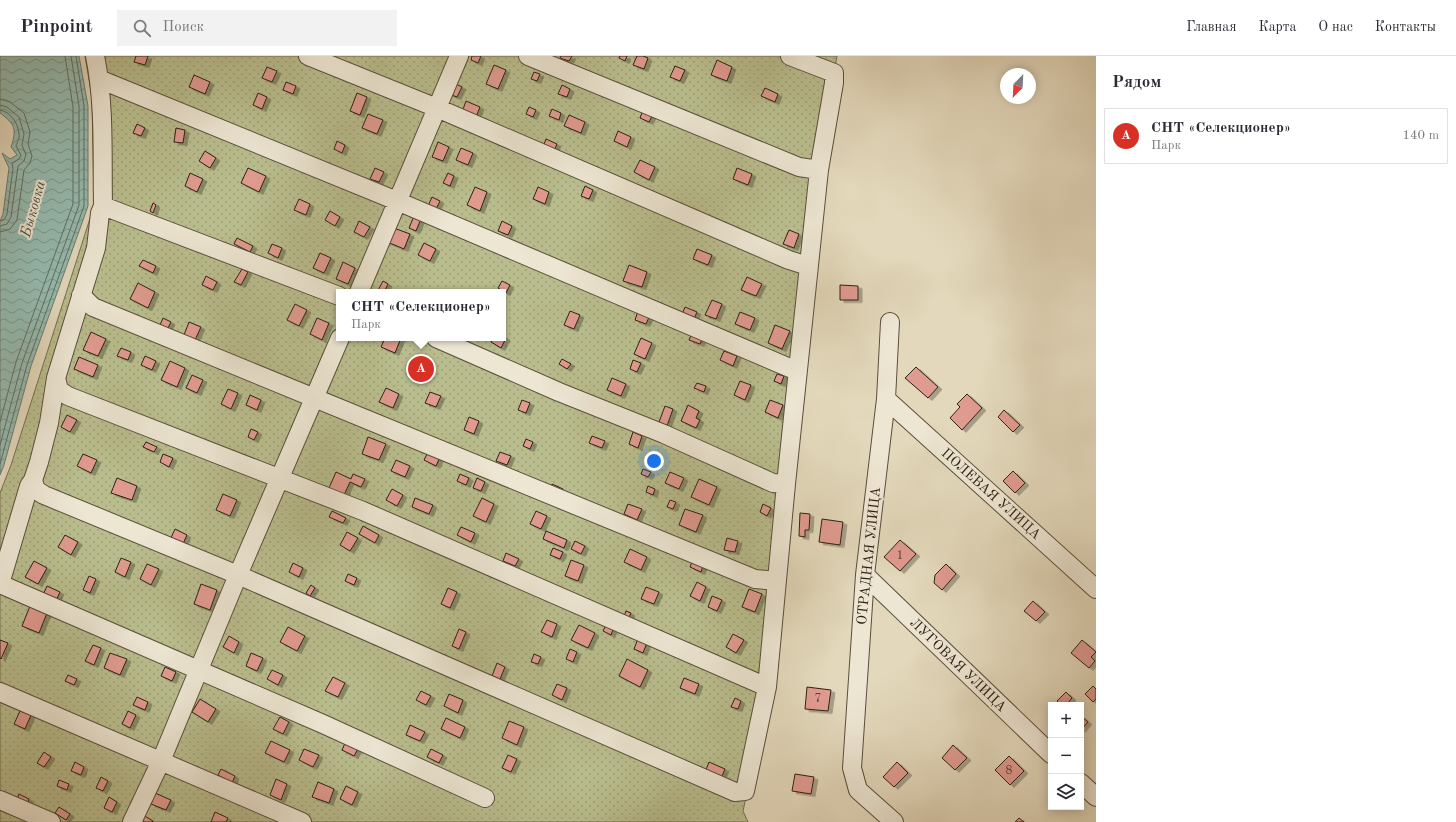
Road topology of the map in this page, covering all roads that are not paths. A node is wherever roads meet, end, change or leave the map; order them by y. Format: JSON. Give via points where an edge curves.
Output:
{"nodes":[{"id":1,"x":94,"y":56,"type":"edge"},
{"id":2,"x":308,"y":56,"type":"edge"},
{"id":3,"x":458,"y":56,"type":"edge"},
{"id":4,"x":528,"y":56,"type":"edge"},
{"id":5,"x":790,"y":56,"type":"edge"},
{"id":6,"x":99,"y":79,"type":"junction"},
{"id":7,"x":437,"y":108,"type":"junction"},
{"id":8,"x":819,"y":170,"type":"junction"},
{"id":9,"x":397,"y":201,"type":"junction"},
{"id":10,"x":103,"y":206,"type":"junction"},
{"id":11,"x":808,"y":266,"type":"junction"},
{"id":12,"x":360,"y":289,"type":"edge"},
{"id":13,"x":81,"y":295,"type":"junction"},
{"id":14,"x":336,"y":295,"type":"edge"},
{"id":15,"x":890,"y":322,"type":"dead end"},
{"id":16,"x":339,"y":341,"type":"edge"},
{"id":17,"x":443,"y":341,"type":"edge"},
{"id":18,"x":797,"y":371,"type":"junction"},
{"id":19,"x":56,"y":378,"type":"junction"},
{"id":20,"x":316,"y":398,"type":"junction"},
{"id":21,"x":886,"y":399,"type":"junction"},
{"id":22,"x":280,"y":479,"type":"junction"},
{"id":23,"x":33,"y":480,"type":"junction"},
{"id":24,"x":786,"y":484,"type":"junction"},
{"id":25,"x":238,"y":575,"type":"junction"},
{"id":26,"x":865,"y":575,"type":"junction"},
{"id":27,"x":777,"y":581,"type":"junction"},
{"id":28,"x":1096,"y":589,"type":"edge"},
{"id":29,"x":198,"y":671,"type":"junction"},
{"id":30,"x":767,"y":687,"type":"junction"},
{"id":31,"x":0,"y":692,"type":"edge"},
{"id":32,"x":1048,"y":751,"type":"edge"},
{"id":33,"x":161,"y":761,"type":"junction"},
{"id":34,"x":1084,"y":786,"type":"edge"},
{"id":35,"x":1096,"y":797,"type":"edge"},
{"id":36,"x":485,"y":798,"type":"dead end"},
{"id":37,"x":0,"y":800,"type":"edge"},
{"id":38,"x":51,"y":822,"type":"edge"},
{"id":39,"x":132,"y":822,"type":"edge"},
{"id":40,"x":302,"y":822,"type":"edge"},
{"id":41,"x":894,"y":822,"type":"edge"}],
"edges":[{"from":1,"to":6,"type":"lane"},
{"from":2,"to":7,"type":"lane"},
{"from":3,"to":7,"type":"lane"},
{"from":4,"to":8,"type":"lane","via":[[799,167]]},
{"from":5,"to":8,"type":"lane","via":[[834,73]]},
{"from":6,"to":9,"type":"lane"},
{"from":6,"to":10,"type":"lane"},
{"from":7,"to":9,"type":"lane"},
{"from":7,"to":11,"type":"lane","via":[[781,257]]},
{"from":8,"to":11,"type":"lane"},
{"from":9,"to":12,"type":"lane"},
{"from":9,"to":18,"type":"lane"},
{"from":10,"to":13,"type":"lane","via":[[96,248]]},
{"from":10,"to":14,"type":"lane"},
{"from":11,"to":18,"type":"lane"},
{"from":13,"to":19,"type":"lane"},
{"from":13,"to":20,"type":"lane","via":[[93,307]]},
{"from":15,"to":21,"type":"lane","name":"ОТРАДНАЯ УЛИЦА"},
{"from":16,"to":20,"type":"lane"},
{"from":17,"to":24,"type":"lane","via":[[773,483]]},
{"from":18,"to":24,"type":"lane"},
{"from":19,"to":22,"type":"lane","via":[[59,390],[68,396]]},
{"from":19,"to":23,"type":"lane","via":[[49,423]]},
{"from":20,"to":22,"type":"lane"},
{"from":20,"to":27,"type":"lane","via":[[755,579]]},
{"from":21,"to":26,"type":"lane","name":"ОТРАДНАЯ УЛИЦА"},
{"from":21,"to":28,"type":"lane","name":"ПОЛЕВАЯ УЛИЦА"},
{"from":22,"to":25,"type":"lane"},
{"from":22,"to":30,"type":"lane","via":[[363,511]]},
{"from":23,"to":25,"type":"lane","via":[[36,490],[44,495]]},
{"from":23,"to":29,"type":"lane","via":[[0,584]]},
{"from":24,"to":27,"type":"lane"},
{"from":25,"to":29,"type":"lane"},
{"from":25,"to":30,"type":"lane","via":[[735,792],[745,791]]},
{"from":26,"to":32,"type":"lane","name":"ЛУГОВАЯ УЛИЦА"},
{"from":26,"to":41,"type":"lane","name":"ОТРАДНАЯ УЛИЦА","via":[[852,768],[858,790]]},
{"from":27,"to":30,"type":"lane"},
{"from":29,"to":33,"type":"lane"},
{"from":29,"to":36,"type":"lane","via":[[323,724]]},
{"from":31,"to":33,"type":"lane"},
{"from":33,"to":39,"type":"lane"},
{"from":33,"to":40,"type":"lane"},
{"from":34,"to":35,"type":"lane"},
{"from":37,"to":38,"type":"lane"}]}
